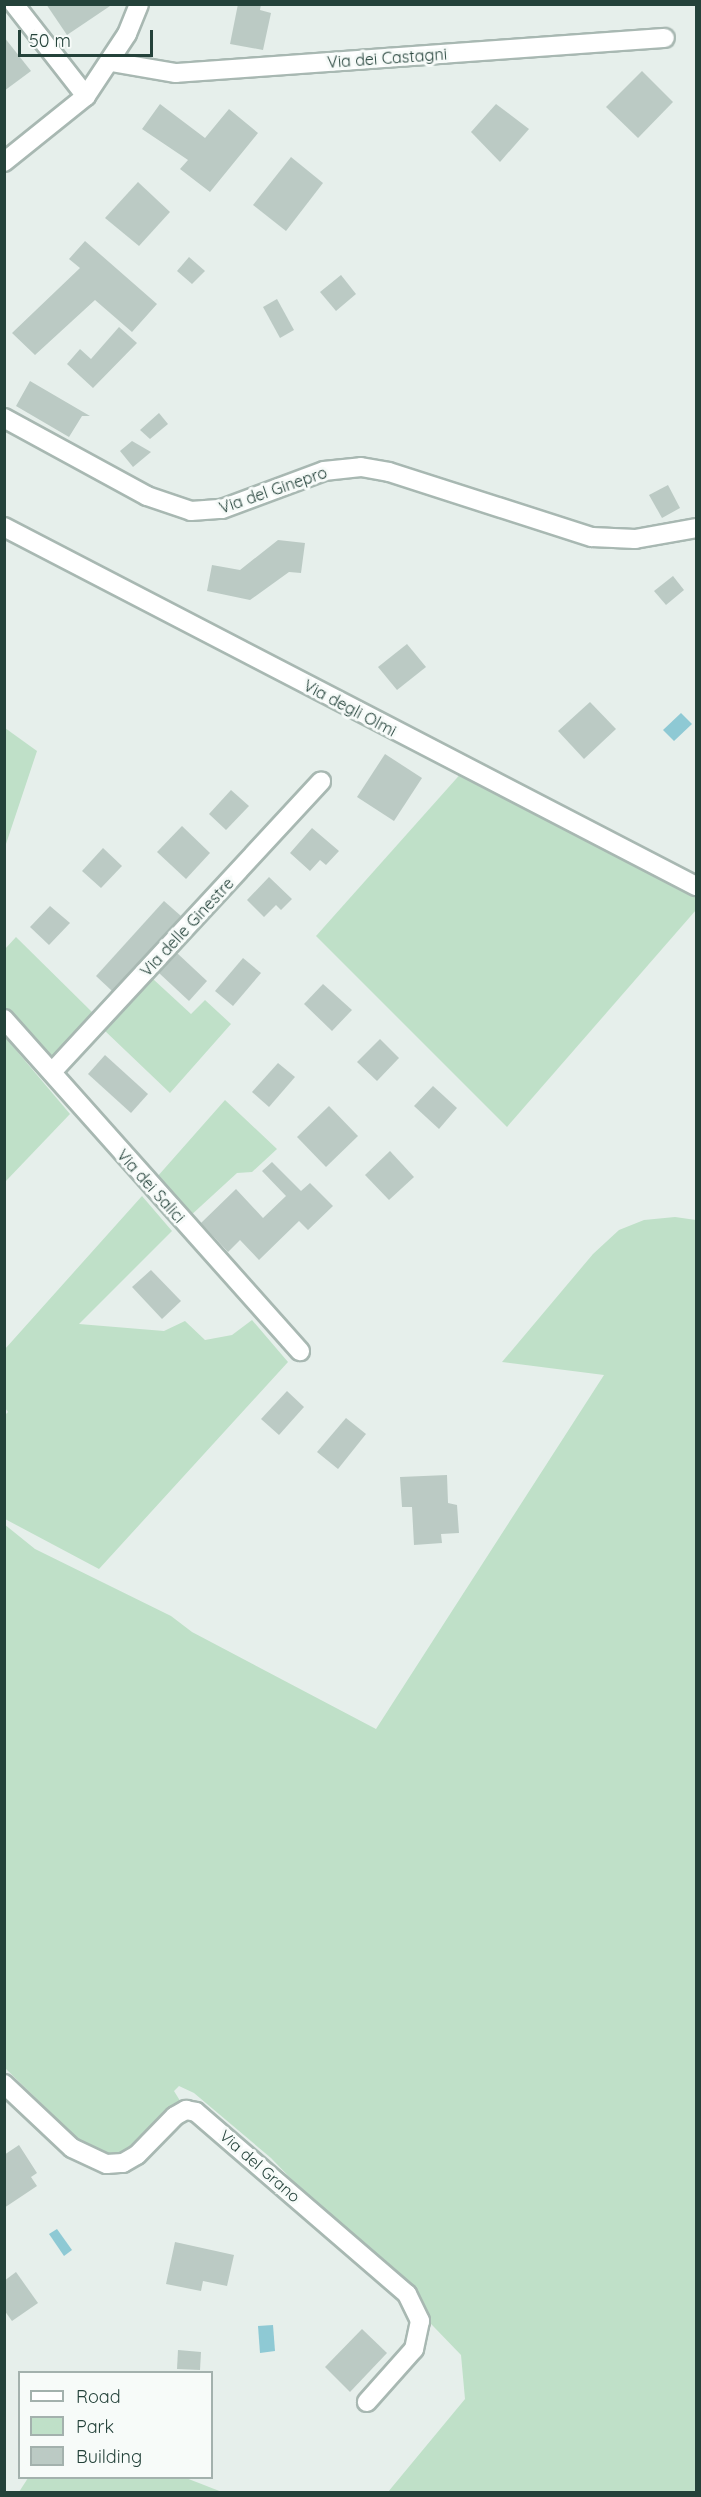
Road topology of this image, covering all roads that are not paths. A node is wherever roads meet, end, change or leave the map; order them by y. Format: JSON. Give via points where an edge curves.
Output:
{"nodes":[{"id":1,"x":14,"y":4,"type":"edge"},
{"id":2,"x":140,"y":4,"type":"edge"},
{"id":3,"x":664,"y":38,"type":"dead end"},
{"id":4,"x":111,"y":62,"type":"junction"},
{"id":5,"x":86,"y":96,"type":"junction"},
{"id":6,"x":4,"y":162,"type":"edge"},
{"id":7,"x":4,"y":418,"type":"edge"},
{"id":8,"x":4,"y":527,"type":"edge"},
{"id":9,"x":696,"y":528,"type":"edge"},
{"id":10,"x":321,"y":781,"type":"dead end"},
{"id":11,"x":696,"y":886,"type":"edge"},
{"id":12,"x":4,"y":1019,"type":"edge"},
{"id":13,"x":52,"y":1072,"type":"junction"},
{"id":14,"x":300,"y":1351,"type":"dead end"},
{"id":15,"x":4,"y":2084,"type":"edge"},
{"id":16,"x":367,"y":2402,"type":"dead end"}],
"edges":[{"from":1,"to":5,"type":"street"},
{"from":2,"to":4,"type":"street"},
{"from":3,"to":4,"type":"street","name":"Via dei Castagni","via":[[176,73]]},
{"from":4,"to":5,"type":"street"},
{"from":5,"to":6,"type":"street"},
{"from":7,"to":9,"type":"street","name":"Via del Ginepro","via":[[157,501],[191,512],[222,509],[324,471],[361,467],[389,472],[592,537],[635,539]]},
{"from":8,"to":11,"type":"street","name":"Via degli Olmi"},
{"from":10,"to":13,"type":"street","name":"Via delle Ginestre"},
{"from":12,"to":13,"type":"street","name":"Via dei Salici"},
{"from":13,"to":14,"type":"street","name":"Via dei Salici"},
{"from":15,"to":16,"type":"street","name":"Via del Grano","via":[[72,2148],[107,2164],[123,2163],[137,2156],[175,2116],[186,2110],[195,2112],[399,2286],[416,2307],[418,2337],[407,2358]]}]}
